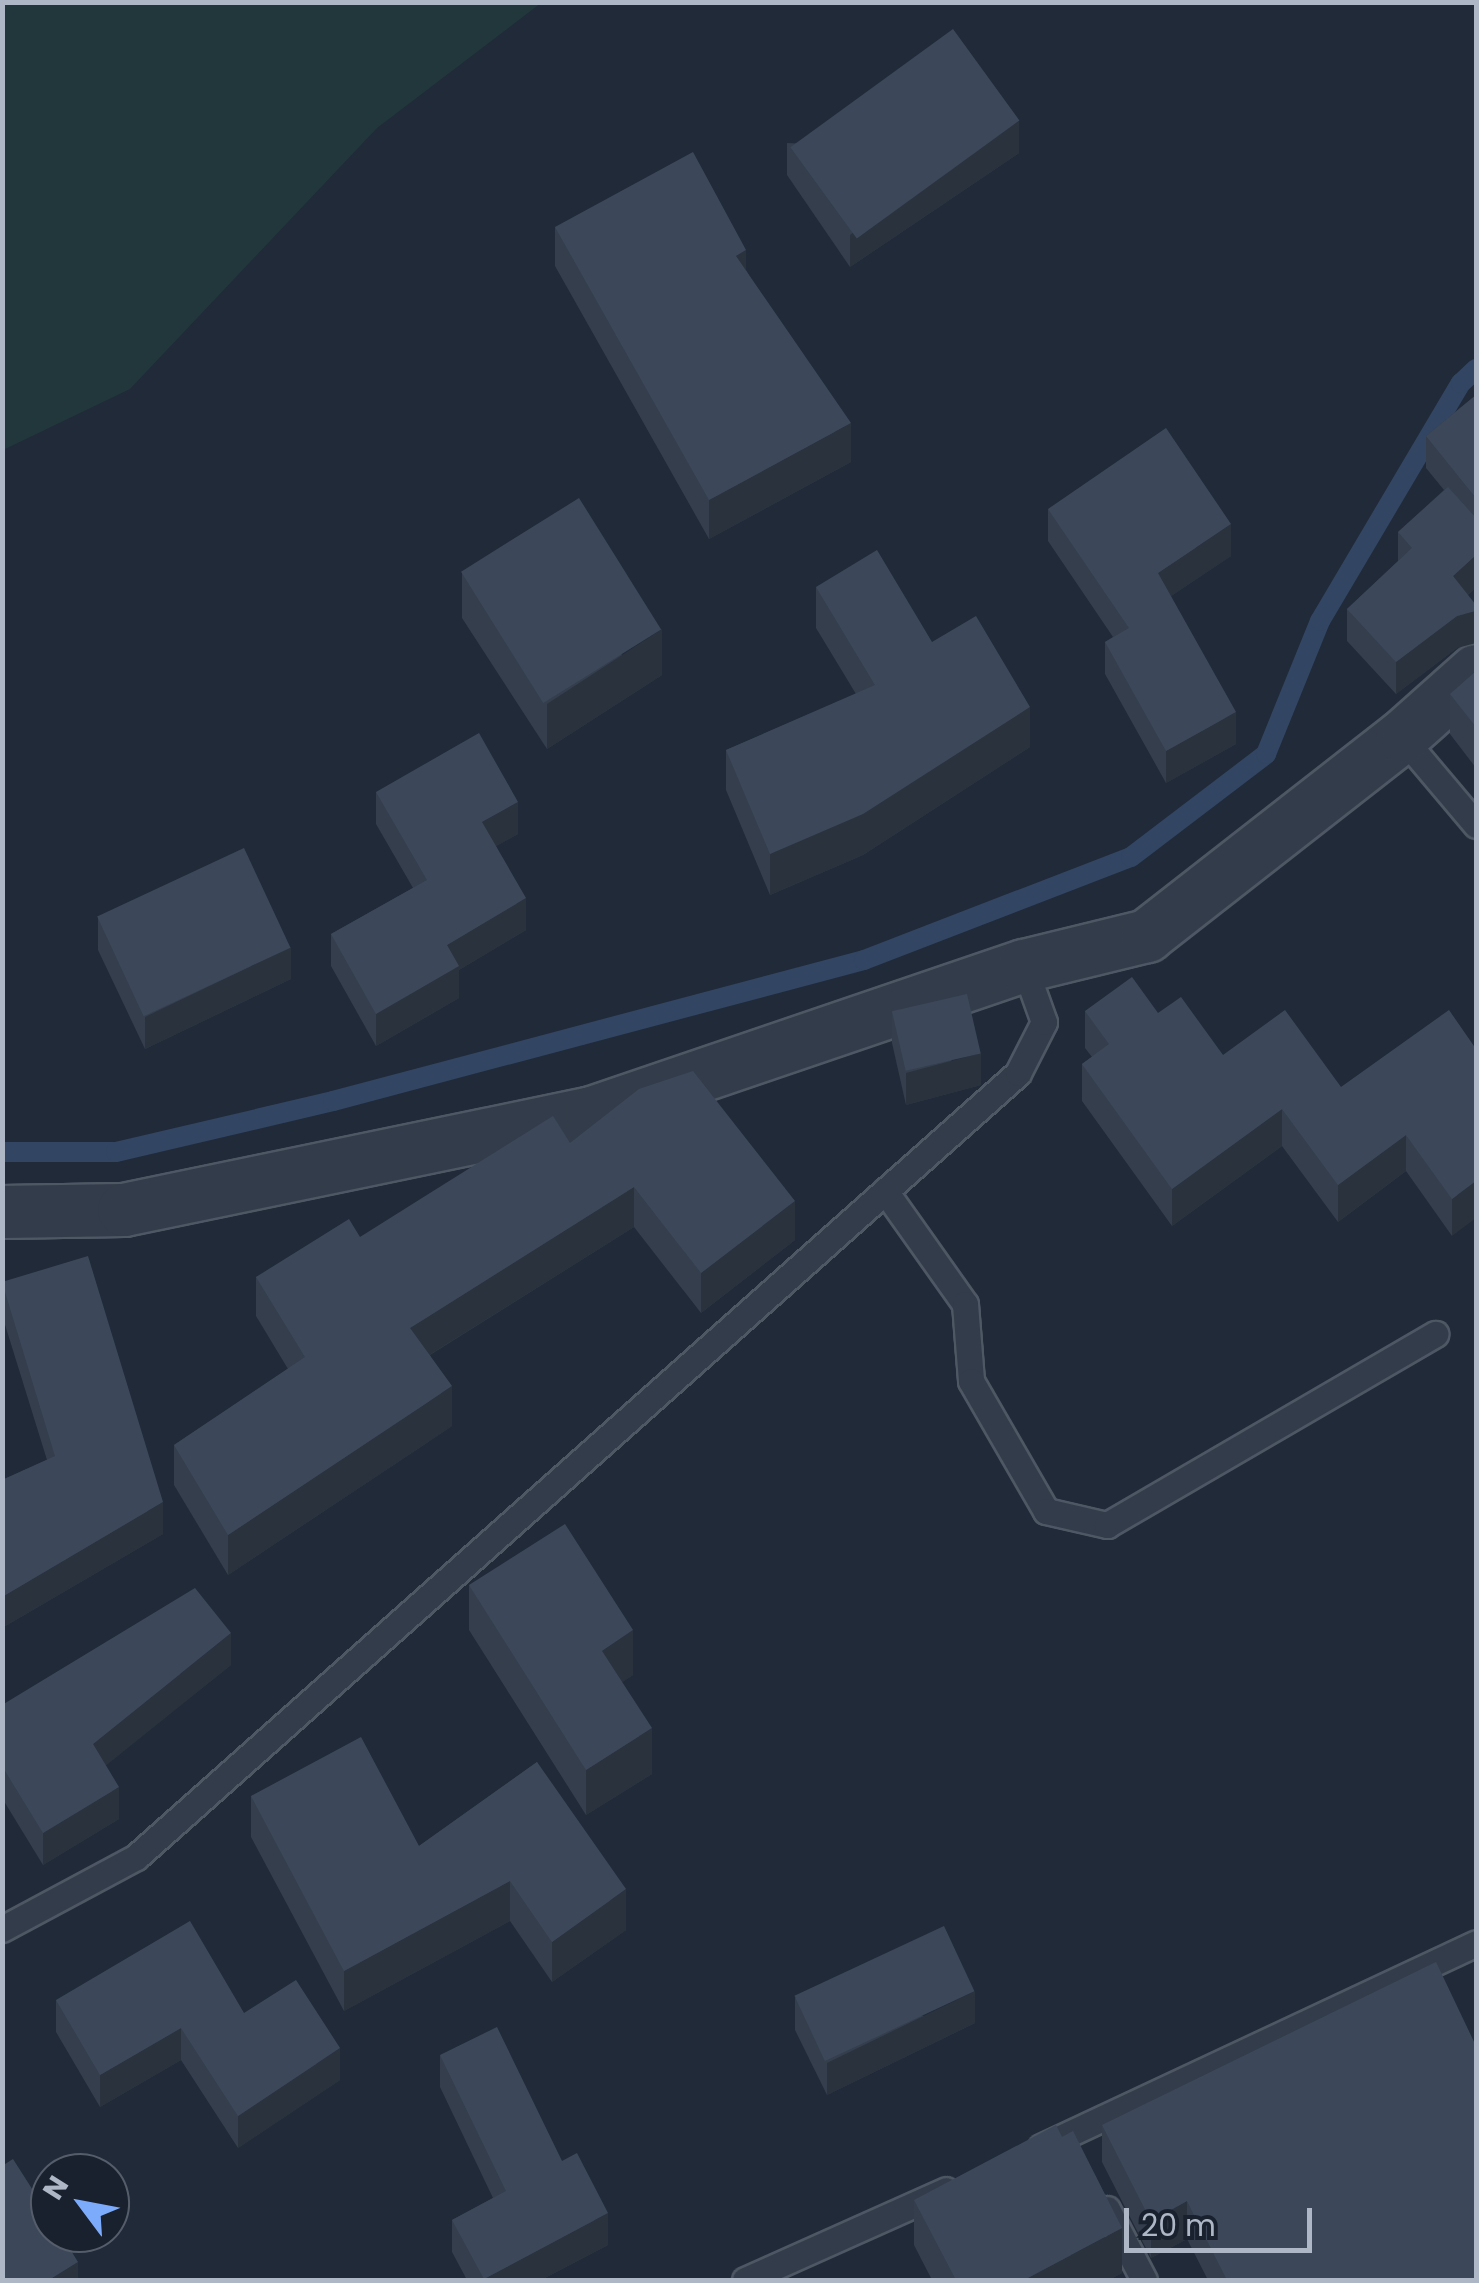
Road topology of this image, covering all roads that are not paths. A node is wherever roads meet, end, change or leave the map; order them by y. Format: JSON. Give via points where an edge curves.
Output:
{"nodes":[{"id":1,"x":1476,"y":671,"type":"edge"},
{"id":2,"x":1402,"y":738,"type":"junction"},
{"id":3,"x":1476,"y":824,"type":"edge"},
{"id":4,"x":1024,"y":966,"type":"junction"},
{"id":5,"x":885,"y":1190,"type":"junction"},
{"id":6,"x":2,"y":1212,"type":"edge"},
{"id":7,"x":1434,"y":1334,"type":"dead end"},
{"id":8,"x":3,"y":1928,"type":"edge"},
{"id":9,"x":1475,"y":1947,"type":"edge"},
{"id":10,"x":1016,"y":2158,"type":"edge"},
{"id":11,"x":979,"y":2175,"type":"edge"},
{"id":12,"x":1094,"y":2183,"type":"edge"},
{"id":13,"x":745,"y":2280,"type":"edge"},
{"id":14,"x":1144,"y":2280,"type":"edge"}],
"edges":[{"from":1,"to":2,"type":"street"},
{"from":2,"to":3,"type":"lane"},
{"from":2,"to":4,"type":"street","via":[[1146,936]]},
{"from":4,"to":5,"type":"lane","via":[[1044,1022],[1018,1073]]},
{"from":4,"to":6,"type":"street","via":[[592,1112],[124,1210]]},
{"from":5,"to":7,"type":"lane","via":[[965,1304],[971,1380],[1046,1511],[1106,1526]]},
{"from":5,"to":8,"type":"lane","via":[[136,1857]]},
{"from":9,"to":10,"type":"lane","via":[[1074,2142]]},
{"from":11,"to":13,"type":"lane"},
{"from":12,"to":14,"type":"lane"}]}
